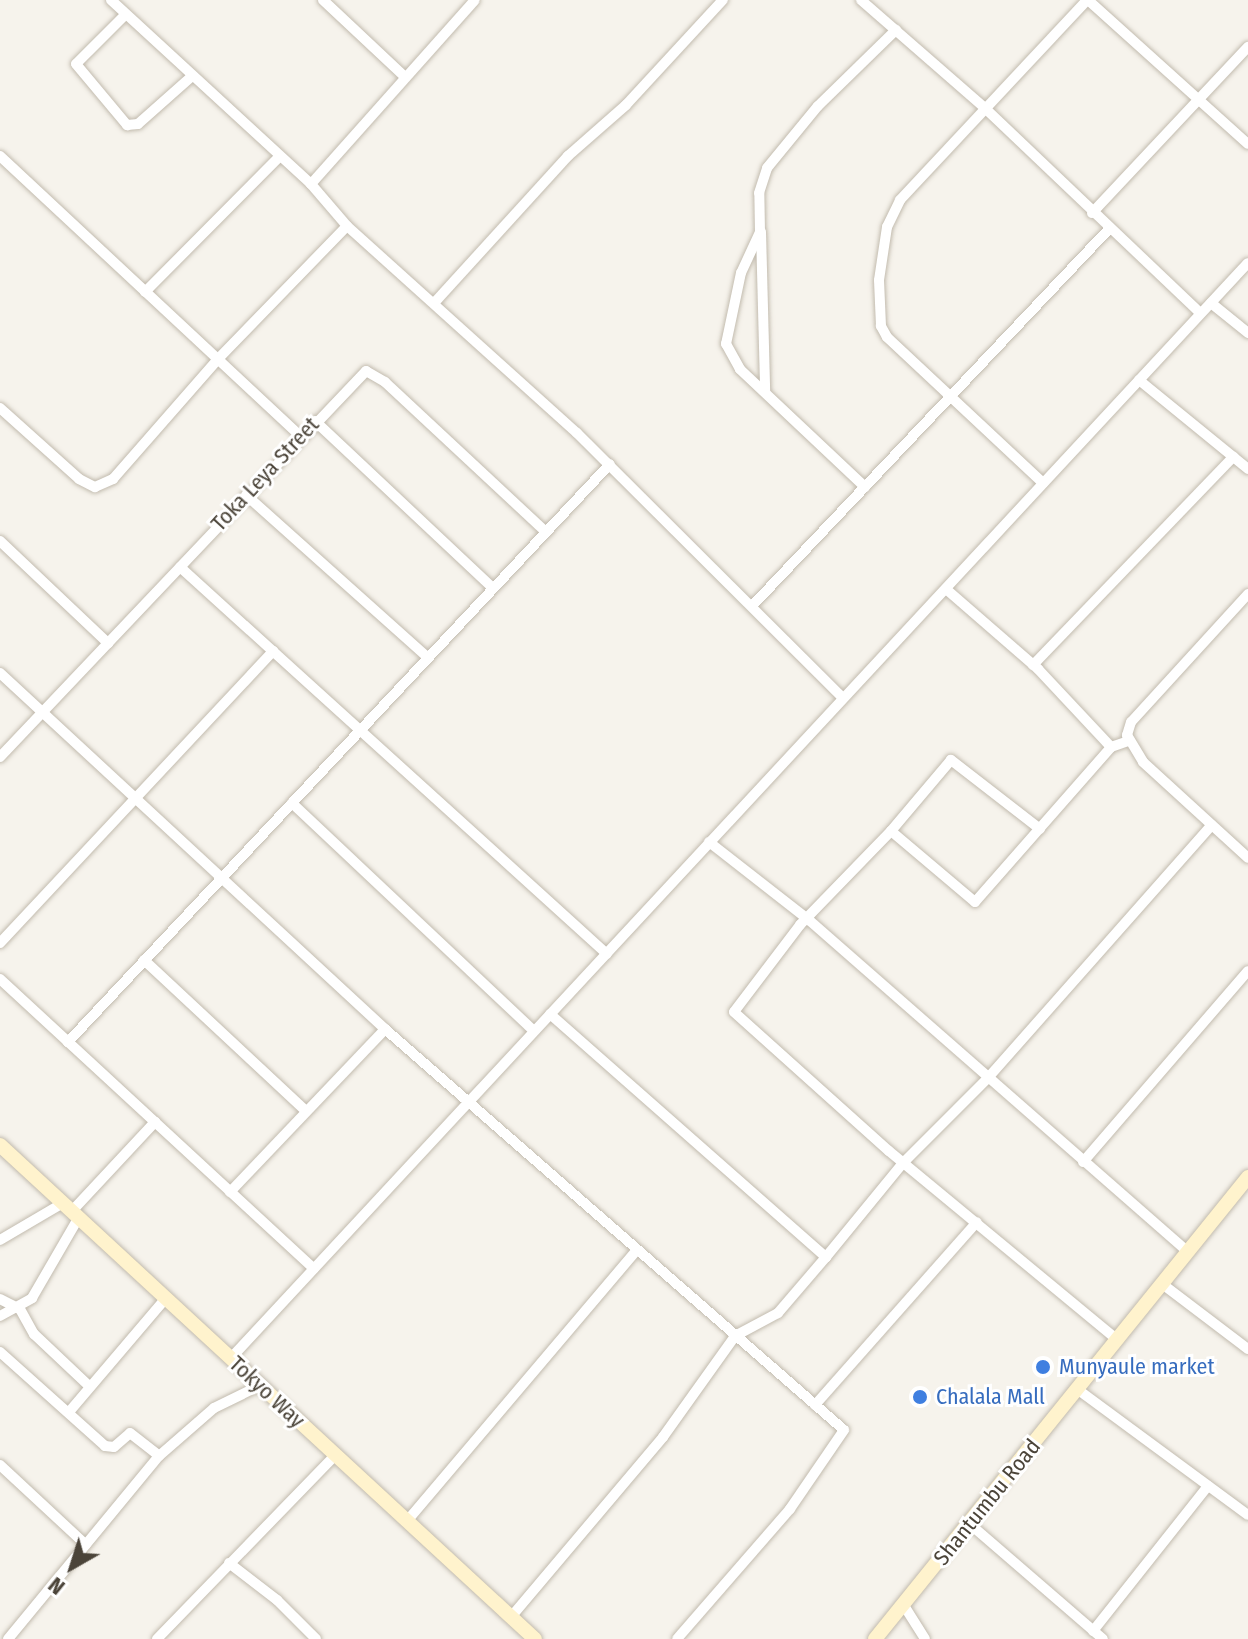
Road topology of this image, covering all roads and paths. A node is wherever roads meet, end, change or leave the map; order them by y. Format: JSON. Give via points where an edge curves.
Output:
{"nodes":[{"id":1,"x":111,"y":0,"type":"edge"},
{"id":2,"x":323,"y":0,"type":"edge"},
{"id":3,"x":475,"y":0,"type":"edge"},
{"id":4,"x":723,"y":0,"type":"edge"},
{"id":5,"x":861,"y":0,"type":"edge"},
{"id":6,"x":1087,"y":0,"type":"edge"},
{"id":7,"x":125,"y":15,"type":"junction"},
{"id":8,"x":896,"y":30,"type":"junction"},
{"id":9,"x":1248,"y":47,"type":"edge"},
{"id":10,"x":192,"y":76,"type":"junction"},
{"id":11,"x":405,"y":77,"type":"junction"},
{"id":12,"x":1200,"y":99,"type":"junction"},
{"id":13,"x":987,"y":110,"type":"junction"},
{"id":14,"x":1248,"y":144,"type":"edge"},
{"id":15,"x":0,"y":156,"type":"edge"},
{"id":16,"x":278,"y":158,"type":"junction"},
{"id":17,"x":311,"y":184,"type":"junction"},
{"id":18,"x":1092,"y":213,"type":"junction"},
{"id":19,"x":761,"y":225,"type":"junction"},
{"id":20,"x":347,"y":226,"type":"junction"},
{"id":21,"x":1109,"y":229,"type":"junction"},
{"id":22,"x":1248,"y":263,"type":"edge"},
{"id":23,"x":145,"y":292,"type":"junction"},
{"id":24,"x":436,"y":301,"type":"junction"},
{"id":25,"x":1211,"y":303,"type":"junction"},
{"id":26,"x":1200,"y":313,"type":"junction"},
{"id":27,"x":1248,"y":333,"type":"edge"},
{"id":28,"x":218,"y":359,"type":"junction"},
{"id":29,"x":1139,"y":380,"type":"junction"},
{"id":30,"x":765,"y":390,"type":"junction"},
{"id":31,"x":952,"y":394,"type":"junction"},
{"id":32,"x":0,"y":408,"type":"edge"},
{"id":33,"x":315,"y":421,"type":"junction"},
{"id":34,"x":300,"y":436,"type":"junction"},
{"id":35,"x":1233,"y":457,"type":"junction"},
{"id":36,"x":610,"y":464,"type":"junction"},
{"id":37,"x":1248,"y":469,"type":"edge"},
{"id":38,"x":1043,"y":483,"type":"junction"},
{"id":39,"x":865,"y":487,"type":"junction"},
{"id":40,"x":246,"y":495,"type":"junction"},
{"id":41,"x":546,"y":532,"type":"junction"},
{"id":42,"x":0,"y":541,"type":"edge"},
{"id":43,"x":180,"y":567,"type":"junction"},
{"id":44,"x":492,"y":587,"type":"junction"},
{"id":45,"x":946,"y":589,"type":"junction"},
{"id":46,"x":1248,"y":594,"type":"edge"},
{"id":47,"x":753,"y":605,"type":"junction"},
{"id":48,"x":108,"y":643,"type":"junction"},
{"id":49,"x":273,"y":651,"type":"junction"},
{"id":50,"x":426,"y":656,"type":"junction"},
{"id":51,"x":1033,"y":665,"type":"junction"},
{"id":52,"x":0,"y":673,"type":"edge"},
{"id":53,"x":843,"y":698,"type":"junction"},
{"id":54,"x":42,"y":713,"type":"junction"},
{"id":55,"x":359,"y":727,"type":"junction"},
{"id":56,"x":1128,"y":741,"type":"junction"},
{"id":57,"x":1111,"y":747,"type":"junction"},
{"id":58,"x":0,"y":757,"type":"edge"},
{"id":59,"x":137,"y":797,"type":"junction"},
{"id":60,"x":292,"y":803,"type":"junction"},
{"id":61,"x":1212,"y":825,"type":"junction"},
{"id":62,"x":1040,"y":829,"type":"junction"},
{"id":63,"x":891,"y":831,"type":"junction"},
{"id":64,"x":709,"y":842,"type":"junction"},
{"id":65,"x":1248,"y":858,"type":"edge"},
{"id":66,"x":219,"y":878,"type":"junction"},
{"id":67,"x":809,"y":920,"type":"junction"},
{"id":68,"x":0,"y":943,"type":"edge"},
{"id":69,"x":607,"y":954,"type":"junction"},
{"id":70,"x":144,"y":960,"type":"junction"},
{"id":71,"x":1248,"y":971,"type":"edge"},
{"id":72,"x":0,"y":979,"type":"edge"},
{"id":73,"x":550,"y":1014,"type":"junction"},
{"id":74,"x":385,"y":1029,"type":"junction"},
{"id":75,"x":534,"y":1031,"type":"junction"},
{"id":76,"x":68,"y":1042,"type":"junction"},
{"id":77,"x":987,"y":1079,"type":"junction"},
{"id":78,"x":467,"y":1102,"type":"junction"},
{"id":79,"x":306,"y":1111,"type":"junction"},
{"id":80,"x":155,"y":1122,"type":"junction"},
{"id":81,"x":0,"y":1145,"type":"edge"},
{"id":82,"x":1083,"y":1162,"type":"junction"},
{"id":83,"x":903,"y":1163,"type":"junction"},
{"id":84,"x":1248,"y":1177,"type":"edge"},
{"id":85,"x":230,"y":1192,"type":"junction"},
{"id":86,"x":71,"y":1210,"type":"junction"},
{"id":87,"x":977,"y":1222,"type":"junction"},
{"id":88,"x":0,"y":1240,"type":"edge"},
{"id":89,"x":637,"y":1250,"type":"junction"},
{"id":90,"x":1187,"y":1251,"type":"junction"},
{"id":91,"x":826,"y":1257,"type":"junction"},
{"id":92,"x":314,"y":1269,"type":"junction"},
{"id":93,"x":1161,"y":1283,"type":"junction"},
{"id":94,"x":166,"y":1298,"type":"junction"},
{"id":95,"x":0,"y":1299,"type":"edge"},
{"id":96,"x":20,"y":1309,"type":"junction"},
{"id":97,"x":0,"y":1316,"type":"edge"},
{"id":98,"x":735,"y":1336,"type":"junction"},
{"id":99,"x":1116,"y":1339,"type":"junction"},
{"id":100,"x":1248,"y":1349,"type":"edge"},
{"id":101,"x":0,"y":1352,"type":"edge"},
{"id":102,"x":231,"y":1358,"type":"junction"},
{"id":103,"x":261,"y":1385,"type":"junction"},
{"id":104,"x":89,"y":1386,"type":"junction"},
{"id":105,"x":1077,"y":1389,"type":"junction"},
{"id":106,"x":815,"y":1405,"type":"junction"},
{"id":107,"x":69,"y":1412,"type":"junction"},
{"id":108,"x":335,"y":1455,"type":"junction"},
{"id":109,"x":159,"y":1456,"type":"junction"},
{"id":110,"x":3,"y":1473,"type":"edge"},
{"id":111,"x":1208,"y":1486,"type":"junction"},
{"id":112,"x":1248,"y":1515,"type":"edge"},
{"id":113,"x":407,"y":1521,"type":"junction"},
{"id":114,"x":971,"y":1525,"type":"junction"},
{"id":115,"x":86,"y":1545,"type":"junction"},
{"id":116,"x":229,"y":1563,"type":"junction"},
{"id":117,"x":903,"y":1604,"type":"junction"},
{"id":118,"x":511,"y":1617,"type":"junction"},
{"id":119,"x":1093,"y":1631,"type":"junction"},
{"id":120,"x":8,"y":1639,"type":"edge"},
{"id":121,"x":157,"y":1639,"type":"edge"},
{"id":122,"x":316,"y":1639,"type":"edge"},
{"id":123,"x":535,"y":1639,"type":"edge"},
{"id":124,"x":677,"y":1639,"type":"edge"},
{"id":125,"x":875,"y":1639,"type":"edge"},
{"id":126,"x":925,"y":1639,"type":"edge"},
{"id":127,"x":1103,"y":1639,"type":"edge"}],
"edges":[{"from":1,"to":7,"type":"street"},
{"from":2,"to":11,"type":"street"},
{"from":3,"to":11,"type":"street"},
{"from":4,"to":24,"type":"street","via":[[626,105],[568,156]]},
{"from":5,"to":8,"type":"street"},
{"from":6,"to":12,"type":"street"},
{"from":6,"to":13,"type":"street"},
{"from":7,"to":10,"type":"street"},
{"from":7,"to":10,"type":"street","via":[[76,64],[127,125],[138,124]]},
{"from":8,"to":13,"type":"street"},
{"from":8,"to":19,"type":"street","via":[[818,106],[767,168],[759,193]]},
{"from":9,"to":12,"type":"street"},
{"from":10,"to":16,"type":"street"},
{"from":11,"to":17,"type":"street"},
{"from":12,"to":14,"type":"street"},
{"from":12,"to":18,"type":"street"},
{"from":13,"to":18,"type":"street"},
{"from":13,"to":31,"type":"street","via":[[900,200],[887,227],[879,280],[881,326],[887,337]]},
{"from":15,"to":23,"type":"street"},
{"from":16,"to":17,"type":"street"},
{"from":16,"to":23,"type":"street"},
{"from":17,"to":20,"type":"street"},
{"from":18,"to":21,"type":"street"},
{"from":19,"to":30,"type":"street"},
{"from":19,"to":30,"type":"street","via":[[741,273],[726,349]]},
{"from":20,"to":24,"type":"street"},
{"from":20,"to":28,"type":"street"},
{"from":21,"to":26,"type":"street"},
{"from":21,"to":31,"type":"street"},
{"from":22,"to":25,"type":"street"},
{"from":23,"to":28,"type":"street"},
{"from":24,"to":36,"type":"street"},
{"from":25,"to":26,"type":"street"},
{"from":25,"to":27,"type":"street"},
{"from":26,"to":29,"type":"street"},
{"from":28,"to":32,"type":"street","via":[[113,479],[95,487],[79,479]]},
{"from":28,"to":34,"type":"street"},
{"from":29,"to":35,"type":"street"},
{"from":29,"to":38,"type":"street"},
{"from":30,"to":39,"type":"street"},
{"from":31,"to":38,"type":"street"},
{"from":31,"to":39,"type":"street"},
{"from":33,"to":34,"type":"street","name":"Toka Leya Street"},
{"from":33,"to":41,"type":"street","name":"Toka Leya Street","via":[[357,375],[374,372]]},
{"from":33,"to":44,"type":"street"},
{"from":34,"to":40,"type":"street","name":"Toka Leya Street"},
{"from":35,"to":37,"type":"street"},
{"from":35,"to":51,"type":"street"},
{"from":36,"to":41,"type":"street"},
{"from":36,"to":47,"type":"street"},
{"from":38,"to":45,"type":"street"},
{"from":39,"to":47,"type":"street"},
{"from":40,"to":43,"type":"street","name":"Toka Leya Street"},
{"from":40,"to":50,"type":"street"},
{"from":41,"to":44,"type":"street"},
{"from":42,"to":48,"type":"street"},
{"from":43,"to":48,"type":"street","name":"Toka Leya Street"},
{"from":43,"to":49,"type":"street"},
{"from":44,"to":50,"type":"street"},
{"from":45,"to":51,"type":"street"},
{"from":45,"to":53,"type":"street"},
{"from":46,"to":56,"type":"street","via":[[1131,722]]},
{"from":47,"to":53,"type":"street"},
{"from":48,"to":54,"type":"street","name":"Toka Leya Street"},
{"from":49,"to":55,"type":"street"},
{"from":49,"to":59,"type":"street"},
{"from":50,"to":55,"type":"street"},
{"from":51,"to":57,"type":"street"},
{"from":52,"to":54,"type":"street"},
{"from":53,"to":64,"type":"street"},
{"from":54,"to":58,"type":"street","name":"Toka Leya Street"},
{"from":54,"to":59,"type":"street"},
{"from":55,"to":60,"type":"street"},
{"from":55,"to":69,"type":"street"},
{"from":56,"to":57,"type":"street"},
{"from":56,"to":61,"type":"street"},
{"from":57,"to":62,"type":"street"},
{"from":59,"to":66,"type":"street"},
{"from":59,"to":68,"type":"street"},
{"from":60,"to":66,"type":"street"},
{"from":60,"to":75,"type":"street"},
{"from":61,"to":65,"type":"street"},
{"from":61,"to":77,"type":"street"},
{"from":62,"to":63,"type":"street","via":[[951,760]]},
{"from":62,"to":63,"type":"street","via":[[975,902]]},
{"from":63,"to":67,"type":"street"},
{"from":64,"to":67,"type":"street"},
{"from":64,"to":69,"type":"street"},
{"from":66,"to":70,"type":"street"},
{"from":66,"to":74,"type":"street"},
{"from":67,"to":77,"type":"street"},
{"from":67,"to":83,"type":"street","via":[[734,1012]]},
{"from":69,"to":73,"type":"street"},
{"from":70,"to":76,"type":"street"},
{"from":70,"to":79,"type":"street"},
{"from":71,"to":82,"type":"street"},
{"from":72,"to":76,"type":"street"},
{"from":73,"to":75,"type":"street"},
{"from":73,"to":91,"type":"street"},
{"from":74,"to":78,"type":"street"},
{"from":74,"to":79,"type":"street"},
{"from":75,"to":78,"type":"street"},
{"from":76,"to":80,"type":"street"},
{"from":77,"to":82,"type":"street"},
{"from":77,"to":83,"type":"street"},
{"from":78,"to":89,"type":"street"},
{"from":78,"to":92,"type":"street"},
{"from":79,"to":85,"type":"street"},
{"from":80,"to":85,"type":"street"},
{"from":80,"to":86,"type":"street"},
{"from":81,"to":86,"type":"main road","name":"Tokyo Way"},
{"from":82,"to":90,"type":"street"},
{"from":83,"to":87,"type":"street"},
{"from":83,"to":91,"type":"street"},
{"from":84,"to":90,"type":"main road","name":"Shantumbu Road"},
{"from":85,"to":92,"type":"street"},
{"from":86,"to":88,"type":"street"},
{"from":86,"to":94,"type":"main road","name":"Tokyo Way"},
{"from":86,"to":96,"type":"street","via":[[48,1273]]},
{"from":87,"to":99,"type":"street"},
{"from":87,"to":106,"type":"street"},
{"from":89,"to":98,"type":"street"},
{"from":89,"to":113,"type":"street"},
{"from":90,"to":93,"type":"main road","name":"Shantumbu Road"},
{"from":91,"to":98,"type":"street","via":[[778,1313]]},
{"from":92,"to":102,"type":"street"},
{"from":93,"to":99,"type":"main road","name":"Shantumbu Road"},
{"from":93,"to":100,"type":"street"},
{"from":94,"to":102,"type":"main road","name":"Tokyo Way"},
{"from":94,"to":104,"type":"street"},
{"from":95,"to":96,"type":"street"},
{"from":96,"to":97,"type":"street"},
{"from":96,"to":104,"type":"street","via":[[34,1334]]},
{"from":98,"to":106,"type":"street"},
{"from":98,"to":118,"type":"street","via":[[647,1458]]},
{"from":99,"to":105,"type":"main road","name":"Shantumbu Road"},
{"from":101,"to":107,"type":"street"},
{"from":102,"to":103,"type":"main road","name":"Tokyo Way"},
{"from":103,"to":108,"type":"main road","name":"Tokyo Way"},
{"from":103,"to":109,"type":"street","via":[[214,1408]]},
{"from":104,"to":107,"type":"street"},
{"from":105,"to":111,"type":"street"},
{"from":105,"to":114,"type":"main road","name":"Shantumbu Road"},
{"from":106,"to":124,"type":"street","via":[[844,1430],[790,1509]]},
{"from":107,"to":109,"type":"street","via":[[110,1449],[130,1433]]},
{"from":108,"to":113,"type":"main road","name":"Tokyo Way"},
{"from":108,"to":116,"type":"street"},
{"from":109,"to":115,"type":"street"},
{"from":110,"to":115,"type":"street"},
{"from":111,"to":112,"type":"street"},
{"from":111,"to":119,"type":"street"},
{"from":113,"to":118,"type":"main road","name":"Tokyo Way"},
{"from":114,"to":117,"type":"main road","name":"Shantumbu Road"},
{"from":114,"to":119,"type":"street"},
{"from":115,"to":120,"type":"street"},
{"from":116,"to":121,"type":"street"},
{"from":116,"to":122,"type":"street","via":[[285,1606]]},
{"from":117,"to":125,"type":"main road","name":"Shantumbu Road"},
{"from":117,"to":126,"type":"street"},
{"from":118,"to":123,"type":"main road","name":"Tokyo Way"},
{"from":119,"to":127,"type":"street"}]}
